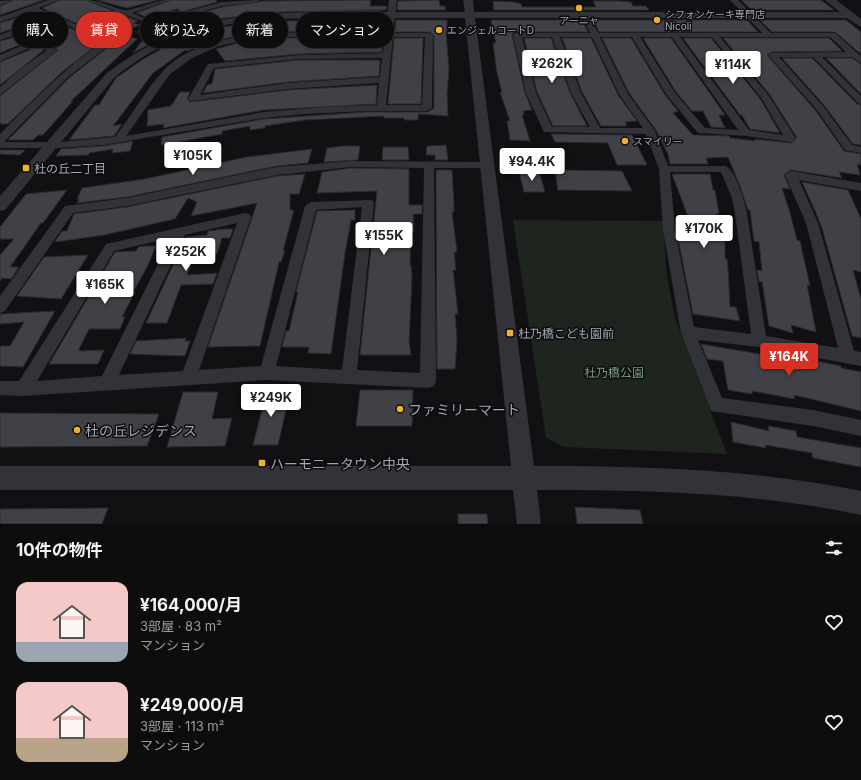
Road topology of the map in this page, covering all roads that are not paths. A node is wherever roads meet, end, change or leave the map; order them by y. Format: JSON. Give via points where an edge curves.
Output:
{"nodes":[{"id":1,"x":9,"y":0,"type":"edge"},
{"id":2,"x":55,"y":0,"type":"edge"},
{"id":3,"x":107,"y":0,"type":"edge"},
{"id":4,"x":166,"y":0,"type":"edge"},
{"id":5,"x":252,"y":0,"type":"edge"},
{"id":6,"x":256,"y":0,"type":"edge"},
{"id":7,"x":393,"y":0,"type":"edge"},
{"id":8,"x":468,"y":0,"type":"edge"},
{"id":9,"x":734,"y":0,"type":"edge"},
{"id":10,"x":830,"y":0,"type":"edge"},
{"id":11,"x":94,"y":1,"type":"edge"},
{"id":12,"x":0,"y":3,"type":"edge"},
{"id":13,"x":31,"y":8,"type":"junction"},
{"id":14,"x":122,"y":12,"type":"edge"},
{"id":15,"x":127,"y":12,"type":"edge"},
{"id":16,"x":392,"y":12,"type":"edge"},
{"id":17,"x":470,"y":14,"type":"junction"},
{"id":18,"x":394,"y":15,"type":"edge"},
{"id":19,"x":585,"y":15,"type":"junction"},
{"id":20,"x":748,"y":15,"type":"junction"},
{"id":21,"x":849,"y":15,"type":"junction"},
{"id":22,"x":132,"y":16,"type":"edge"},
{"id":23,"x":296,"y":16,"type":"edge"},
{"id":24,"x":0,"y":20,"type":"edge"},
{"id":25,"x":861,"y":24,"type":"edge"},
{"id":26,"x":12,"y":34,"type":"edge"},
{"id":27,"x":594,"y":34,"type":"junction"},
{"id":28,"x":296,"y":35,"type":"edge"},
{"id":29,"x":394,"y":35,"type":"edge"},
{"id":30,"x":556,"y":35,"type":"junction"},
{"id":31,"x":635,"y":35,"type":"junction"},
{"id":32,"x":769,"y":35,"type":"junction"},
{"id":33,"x":675,"y":36,"type":"junction"},
{"id":34,"x":715,"y":36,"type":"junction"},
{"id":35,"x":0,"y":38,"type":"edge"},
{"id":36,"x":23,"y":48,"type":"edge"},
{"id":37,"x":49,"y":48,"type":"edge"},
{"id":38,"x":387,"y":48,"type":"edge"},
{"id":39,"x":815,"y":54,"type":"junction"},
{"id":40,"x":386,"y":55,"type":"junction"},
{"id":41,"x":858,"y":57,"type":"edge"},
{"id":42,"x":0,"y":58,"type":"edge"},
{"id":43,"x":384,"y":80,"type":"junction"},
{"id":44,"x":0,"y":92,"type":"edge"},
{"id":45,"x":861,"y":101,"type":"edge"},
{"id":46,"x":381,"y":107,"type":"junction"},
{"id":47,"x":597,"y":131,"type":"junction"},
{"id":48,"x":650,"y":131,"type":"junction"},
{"id":49,"x":746,"y":133,"type":"junction"},
{"id":50,"x":0,"y":140,"type":"edge"},
{"id":51,"x":118,"y":140,"type":"junction"},
{"id":52,"x":0,"y":145,"type":"edge"},
{"id":53,"x":52,"y":146,"type":"junction"},
{"id":54,"x":861,"y":150,"type":"edge"},
{"id":55,"x":429,"y":164,"type":"junction"},
{"id":56,"x":488,"y":165,"type":"junction"},
{"id":57,"x":664,"y":169,"type":"junction"},
{"id":58,"x":861,"y":187,"type":"edge"},
{"id":59,"x":2,"y":201,"type":"edge"},
{"id":60,"x":180,"y":232,"type":"junction"},
{"id":61,"x":0,"y":307,"type":"edge"},
{"id":62,"x":688,"y":333,"type":"junction"},
{"id":63,"x":759,"y":341,"type":"junction"},
{"id":64,"x":854,"y":358,"type":"edge"},
{"id":65,"x":267,"y":373,"type":"junction"},
{"id":66,"x":349,"y":377,"type":"junction"},
{"id":67,"x":188,"y":379,"type":"junction"},
{"id":68,"x":107,"y":383,"type":"junction"},
{"id":69,"x":0,"y":388,"type":"edge"},
{"id":70,"x":23,"y":389,"type":"junction"},
{"id":71,"x":861,"y":428,"type":"edge"},
{"id":72,"x":0,"y":478,"type":"edge"},
{"id":73,"x":524,"y":478,"type":"junction"},
{"id":74,"x":861,"y":503,"type":"edge"},
{"id":75,"x":529,"y":524,"type":"edge"}],
"edges":[{"from":1,"to":12,"type":"street"},
{"from":2,"to":13,"type":"street"},
{"from":3,"to":11,"type":"street"},
{"from":4,"to":15,"type":"street"},
{"from":5,"to":6,"type":"street"},
{"from":5,"to":22,"type":"street","via":[[222,4],[152,23]]},
{"from":7,"to":16,"type":"street"},
{"from":8,"to":17,"type":"street"},
{"from":9,"to":20,"type":"street"},
{"from":10,"to":21,"type":"street"},
{"from":11,"to":14,"type":"street"},
{"from":13,"to":24,"type":"street"},
{"from":13,"to":50,"type":"street","via":[[111,41],[66,72]]},
{"from":17,"to":18,"type":"street"},
{"from":17,"to":19,"type":"street"},
{"from":17,"to":56,"type":"street"},
{"from":19,"to":20,"type":"street"},
{"from":19,"to":27,"type":"street"},
{"from":20,"to":21,"type":"street"},
{"from":20,"to":32,"type":"street"},
{"from":21,"to":25,"type":"street"},
{"from":23,"to":53,"type":"street","via":[[262,16],[208,25],[173,36],[135,56],[110,76]]},
{"from":26,"to":35,"type":"street"},
{"from":27,"to":30,"type":"street"},
{"from":27,"to":31,"type":"street"},
{"from":27,"to":48,"type":"street","via":[[624,94]]},
{"from":28,"to":51,"type":"street","via":[[266,35],[235,40],[189,56],[167,72]]},
{"from":29,"to":46,"type":"street","via":[[429,35],[427,108]]},
{"from":30,"to":47,"type":"street","via":[[576,92]]},
{"from":30,"to":47,"type":"street","via":[[517,35],[531,94],[548,130]]},
{"from":31,"to":33,"type":"street"},
{"from":31,"to":49,"type":"street","via":[[671,94],[702,131]]},
{"from":32,"to":34,"type":"street"},
{"from":32,"to":41,"type":"street","via":[[832,35]]},
{"from":33,"to":34,"type":"street"},
{"from":33,"to":49,"type":"street"},
{"from":34,"to":49,"type":"street","via":[[766,98],[791,139]]},
{"from":36,"to":42,"type":"street"},
{"from":37,"to":44,"type":"street","via":[[53,50]]},
{"from":38,"to":40,"type":"street"},
{"from":39,"to":41,"type":"street"},
{"from":39,"to":45,"type":"street"},
{"from":39,"to":54,"type":"street","via":[[772,55],[820,108],[849,148]]},
{"from":40,"to":43,"type":"street"},
{"from":40,"to":43,"type":"street","via":[[299,57],[211,66],[193,99],[271,87],[334,81]]},
{"from":43,"to":46,"type":"street"},
{"from":46,"to":51,"type":"street","via":[[263,115]]},
{"from":47,"to":48,"type":"street"},
{"from":48,"to":57,"type":"street"},
{"from":51,"to":53,"type":"street"},
{"from":52,"to":53,"type":"street"},
{"from":53,"to":59,"type":"street"},
{"from":55,"to":56,"type":"street"},
{"from":55,"to":61,"type":"street","via":[[351,164],[277,171],[127,202],[68,210]]},
{"from":55,"to":66,"type":"street","via":[[428,381]]},
{"from":56,"to":73,"type":"street"},
{"from":57,"to":62,"type":"street","via":[[669,230]]},
{"from":57,"to":63,"type":"street","via":[[725,169],[739,205]]},
{"from":58,"to":64,"type":"street","via":[[791,175],[812,223]]},
{"from":60,"to":67,"type":"street","via":[[245,217]]},
{"from":60,"to":68,"type":"street"},
{"from":60,"to":70,"type":"street","via":[[110,247]]},
{"from":62,"to":63,"type":"street"},
{"from":62,"to":71,"type":"street","via":[[717,406],[813,418]]},
{"from":63,"to":64,"type":"street"},
{"from":65,"to":66,"type":"street"},
{"from":65,"to":66,"type":"street","via":[[311,206],[368,204]]},
{"from":65,"to":67,"type":"street"},
{"from":67,"to":68,"type":"street"},
{"from":68,"to":70,"type":"street"},
{"from":69,"to":70,"type":"street"},
{"from":72,"to":73,"type":"street"},
{"from":73,"to":74,"type":"street","via":[[688,480],[786,491]]},
{"from":73,"to":75,"type":"street"}]}
